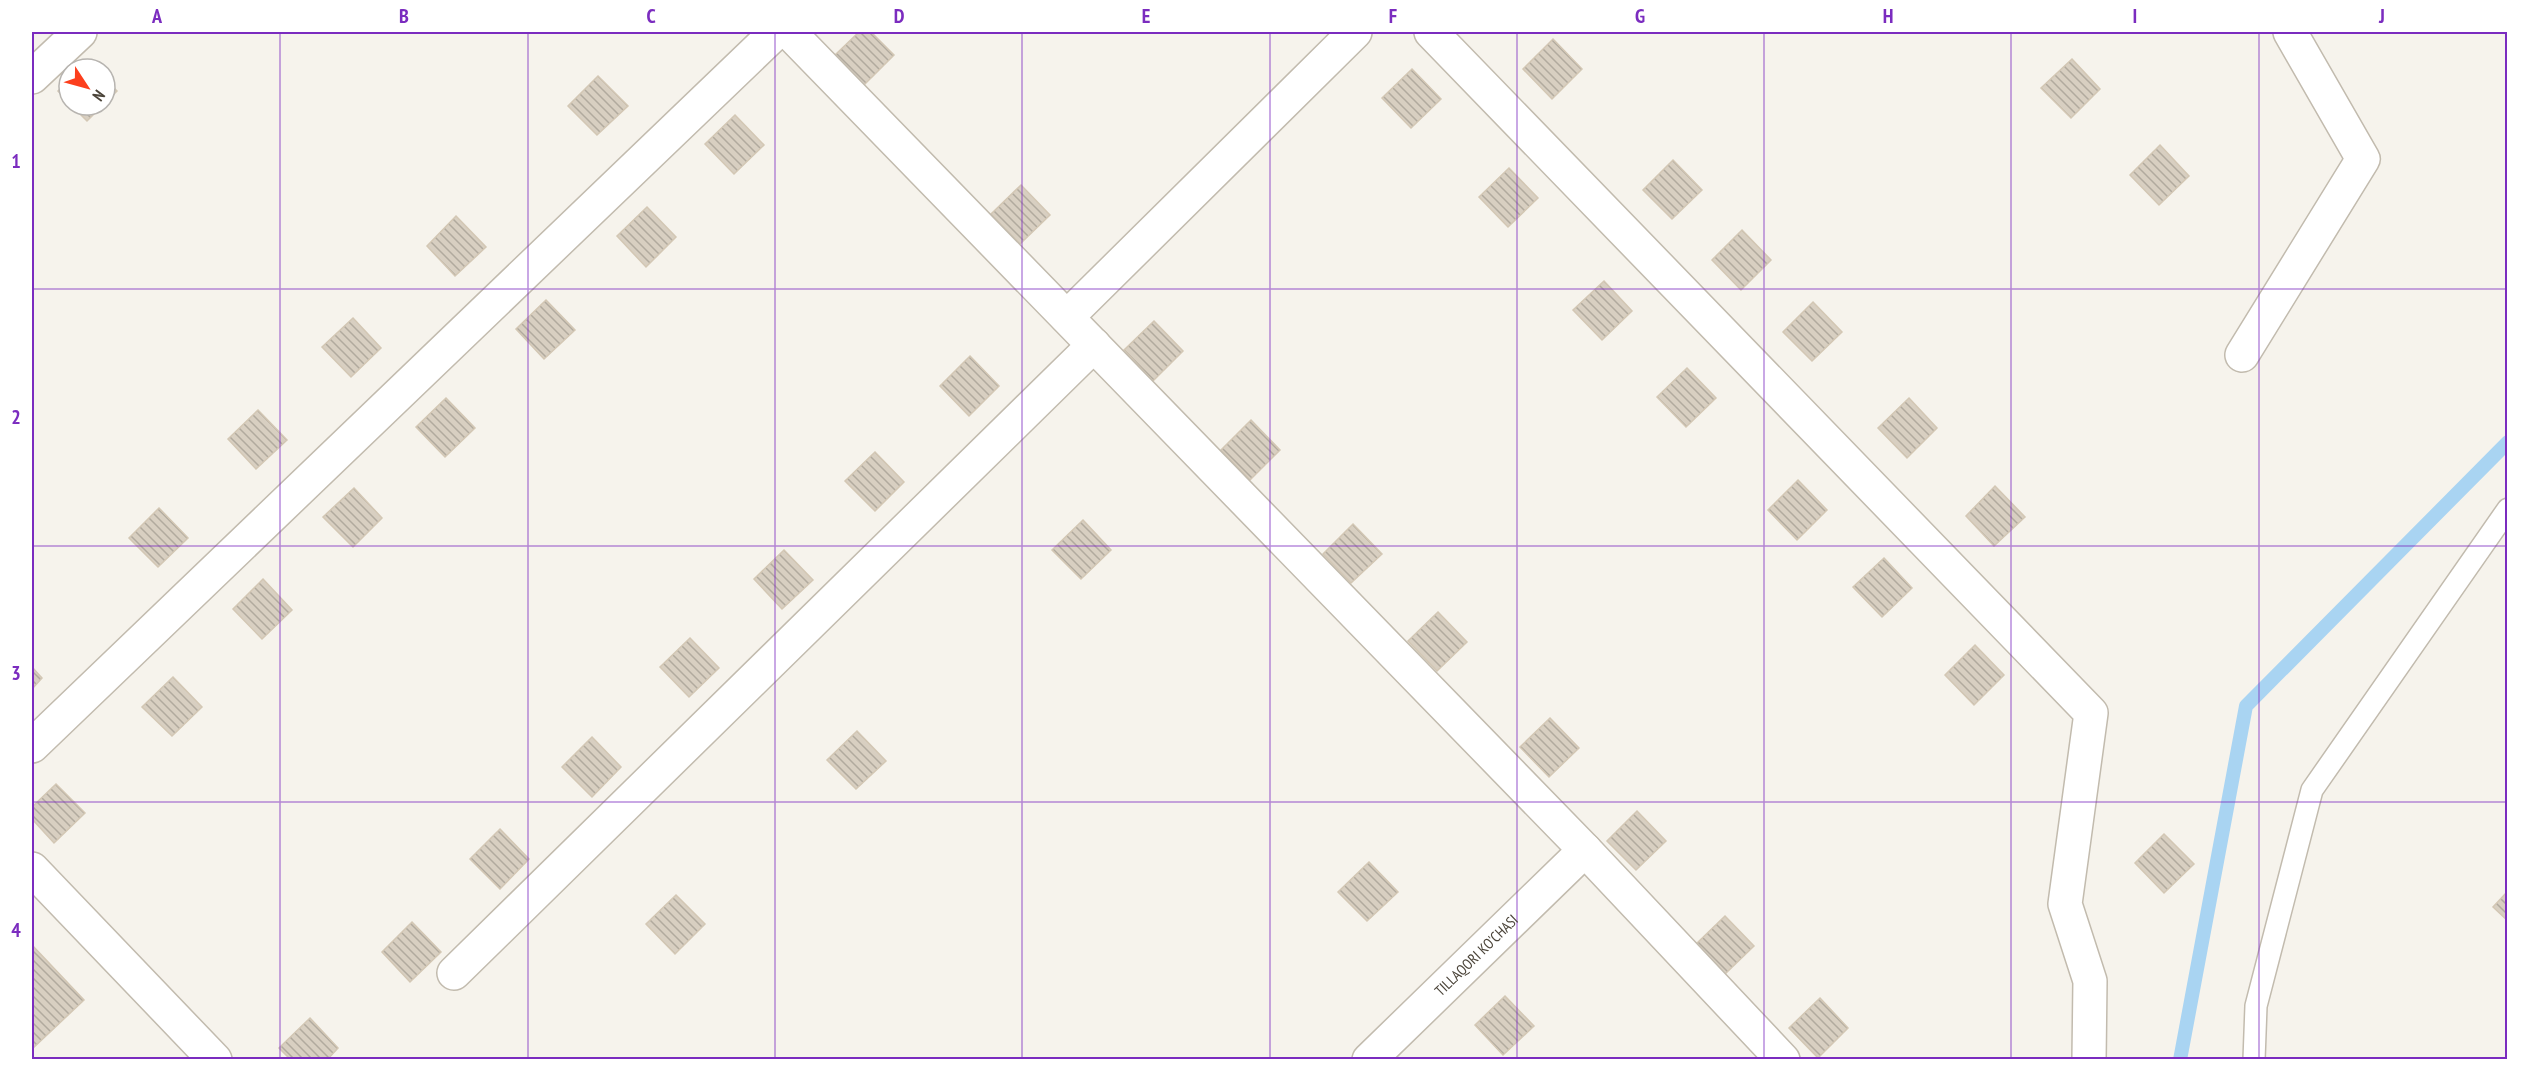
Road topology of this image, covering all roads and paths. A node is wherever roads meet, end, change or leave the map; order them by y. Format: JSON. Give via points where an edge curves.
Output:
{"nodes":[{"id":1,"x":80,"y":32,"type":"edge"},
{"id":2,"x":776,"y":32,"type":"edge"},
{"id":3,"x":789,"y":32,"type":"edge"},
{"id":4,"x":1355,"y":32,"type":"edge"},
{"id":5,"x":1431,"y":32,"type":"edge"},
{"id":6,"x":2290,"y":32,"type":"edge"},
{"id":7,"x":32,"y":77,"type":"edge"},
{"id":8,"x":1067,"y":317,"type":"junction"},
{"id":9,"x":1094,"y":345,"type":"junction"},
{"id":10,"x":2242,"y":355,"type":"dead end"},
{"id":11,"x":2508,"y":509,"type":"edge"},
{"id":12,"x":32,"y":746,"type":"edge"},
{"id":13,"x":1585,"y":850,"type":"junction"},
{"id":14,"x":32,"y":870,"type":"edge"},
{"id":15,"x":454,"y":973,"type":"dead end"},
{"id":16,"x":215,"y":1059,"type":"edge"},
{"id":17,"x":1369,"y":1059,"type":"edge"},
{"id":18,"x":1783,"y":1059,"type":"edge"},
{"id":19,"x":2089,"y":1059,"type":"edge"},
{"id":20,"x":2254,"y":1059,"type":"edge"}],
"edges":[{"from":1,"to":7,"type":"street"},
{"from":2,"to":12,"type":"street"},
{"from":3,"to":8,"type":"street"},
{"from":4,"to":8,"type":"street"},
{"from":5,"to":19,"type":"street","via":[[2091,713],[2065,904],[2090,981]]},
{"from":6,"to":10,"type":"street","via":[[2363,159]]},
{"from":8,"to":9,"type":"street"},
{"from":9,"to":13,"type":"street"},
{"from":9,"to":15,"type":"street"},
{"from":11,"to":20,"type":"lane","via":[[2312,790],[2256,1006]]},
{"from":13,"to":17,"type":"street","name":"TILLAQORI KO'CHASI"},
{"from":13,"to":18,"type":"street"},
{"from":14,"to":16,"type":"street"}]}
